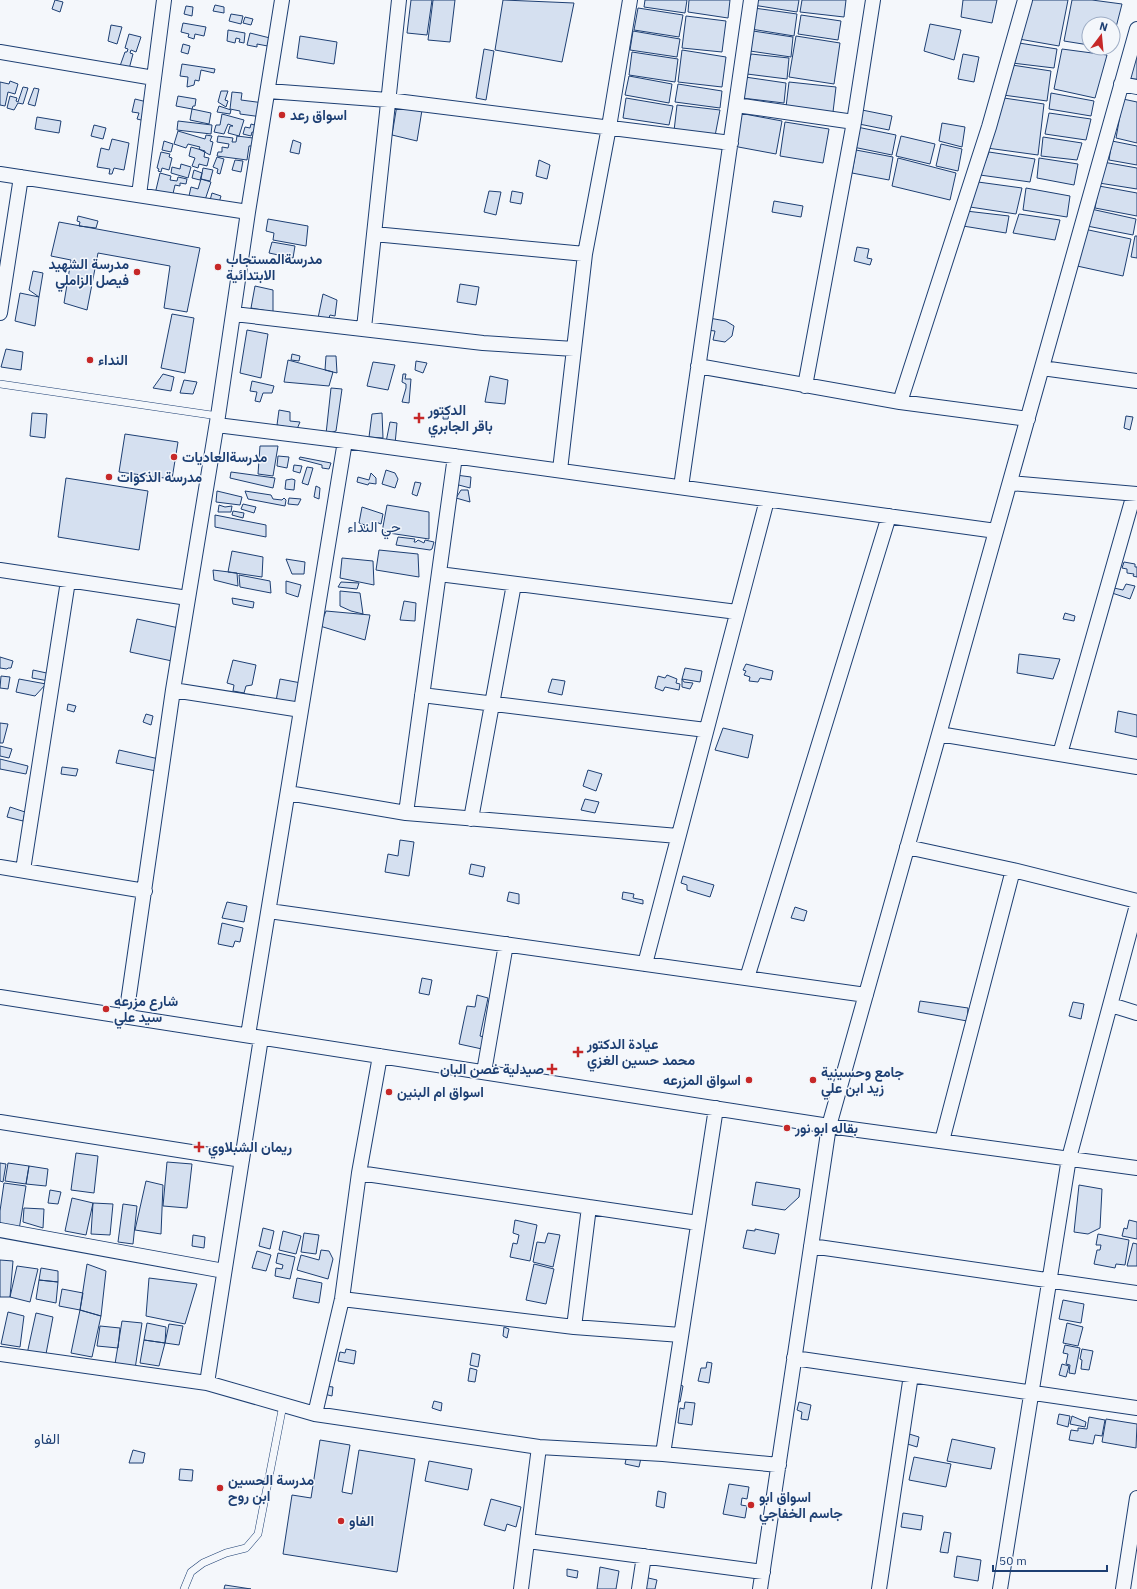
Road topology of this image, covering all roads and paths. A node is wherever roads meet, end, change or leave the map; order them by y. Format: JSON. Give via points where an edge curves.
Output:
{"nodes":[{"id":1,"x":164,"y":0,"type":"edge"},
{"id":2,"x":282,"y":0,"type":"edge"},
{"id":3,"x":399,"y":0,"type":"edge"},
{"id":4,"x":630,"y":0,"type":"edge"},
{"id":5,"x":751,"y":0,"type":"edge"},
{"id":6,"x":872,"y":0,"type":"edge"},
{"id":7,"x":1025,"y":0,"type":"edge"},
{"id":8,"x":1137,"y":29,"type":"edge"},
{"id":9,"x":0,"y":52,"type":"edge"},
{"id":10,"x":154,"y":78,"type":"junction"},
{"id":11,"x":1121,"y":84,"type":"junction"},
{"id":12,"x":1137,"y":87,"type":"edge"},
{"id":13,"x":268,"y":90,"type":"junction"},
{"id":14,"x":388,"y":100,"type":"junction"},
{"id":15,"x":736,"y":105,"type":"junction"},
{"id":16,"x":854,"y":122,"type":"junction"},
{"id":17,"x":609,"y":127,"type":"junction"},
{"id":18,"x":731,"y":143,"type":"junction"},
{"id":19,"x":0,"y":174,"type":"edge"},
{"id":20,"x":21,"y":177,"type":"junction"},
{"id":21,"x":139,"y":195,"type":"junction"},
{"id":22,"x":248,"y":212,"type":"junction"},
{"id":23,"x":374,"y":234,"type":"junction"},
{"id":24,"x":584,"y":254,"type":"junction"},
{"id":25,"x":0,"y":313,"type":"edge"},
{"id":26,"x":234,"y":314,"type":"junction"},
{"id":27,"x":364,"y":328,"type":"junction"},
{"id":28,"x":574,"y":349,"type":"junction"},
{"id":29,"x":698,"y":366,"type":"junction"},
{"id":30,"x":1042,"y":368,"type":"junction"},
{"id":31,"x":1137,"y":381,"type":"edge"},
{"id":32,"x":0,"y":384,"type":"edge"},
{"id":33,"x":805,"y":386,"type":"junction"},
{"id":34,"x":900,"y":402,"type":"junction"},
{"id":35,"x":1028,"y":419,"type":"junction"},
{"id":36,"x":218,"y":421,"type":"junction"},
{"id":37,"x":345,"y":441,"type":"junction"},
{"id":38,"x":455,"y":456,"type":"junction"},
{"id":39,"x":560,"y":470,"type":"junction"},
{"id":40,"x":1010,"y":483,"type":"junction"},
{"id":41,"x":681,"y":487,"type":"junction"},
{"id":42,"x":1135,"y":494,"type":"edge"},
{"id":43,"x":767,"y":500,"type":"junction"},
{"id":44,"x":889,"y":516,"type":"junction"},
{"id":45,"x":996,"y":531,"type":"junction"},
{"id":46,"x":0,"y":570,"type":"edge"},
{"id":47,"x":439,"y":574,"type":"junction"},
{"id":48,"x":68,"y":581,"type":"junction"},
{"id":49,"x":514,"y":584,"type":"junction"},
{"id":50,"x":188,"y":598,"type":"junction"},
{"id":51,"x":737,"y":612,"type":"junction"},
{"id":52,"x":173,"y":690,"type":"junction"},
{"id":53,"x":422,"y":695,"type":"junction"},
{"id":54,"x":493,"y":703,"type":"junction"},
{"id":55,"x":301,"y":710,"type":"junction"},
{"id":56,"x":706,"y":730,"type":"junction"},
{"id":57,"x":939,"y":734,"type":"junction"},
{"id":58,"x":1060,"y":754,"type":"junction"},
{"id":59,"x":1137,"y":767,"type":"edge"},
{"id":60,"x":288,"y":793,"type":"junction"},
{"id":61,"x":406,"y":813,"type":"junction"},
{"id":62,"x":471,"y":819,"type":"junction"},
{"id":63,"x":678,"y":836,"type":"junction"},
{"id":64,"x":907,"y":847,"type":"junction"},
{"id":65,"x":0,"y":867,"type":"edge"},
{"id":66,"x":23,"y":870,"type":"junction"},
{"id":67,"x":1013,"y":870,"type":"junction"},
{"id":68,"x":145,"y":891,"type":"junction"},
{"id":69,"x":1137,"y":901,"type":"edge"},
{"id":70,"x":1137,"y":905,"type":"edge"},
{"id":71,"x":269,"y":910,"type":"junction"},
{"id":72,"x":506,"y":944,"type":"junction"},
{"id":73,"x":645,"y":964,"type":"junction"},
{"id":74,"x":747,"y":978,"type":"junction"},
{"id":75,"x":866,"y":995,"type":"junction"},
{"id":76,"x":0,"y":997,"type":"edge"},
{"id":77,"x":1111,"y":1005,"type":"junction"},
{"id":78,"x":1137,"y":1013,"type":"edge"},
{"id":79,"x":126,"y":1016,"type":"junction"},
{"id":80,"x":255,"y":1036,"type":"junction"},
{"id":81,"x":380,"y":1056,"type":"junction"},
{"id":82,"x":484,"y":1072,"type":"junction"},
{"id":83,"x":716,"y":1108,"type":"junction"},
{"id":84,"x":0,"y":1122,"type":"edge"},
{"id":85,"x":829,"y":1126,"type":"junction"},
{"id":86,"x":942,"y":1141,"type":"junction"},
{"id":87,"x":1069,"y":1158,"type":"junction"},
{"id":88,"x":242,"y":1160,"type":"junction"},
{"id":89,"x":1137,"y":1168,"type":"edge"},
{"id":90,"x":359,"y":1173,"type":"junction"},
{"id":91,"x":589,"y":1207,"type":"junction"},
{"id":92,"x":698,"y":1223,"type":"junction"},
{"id":93,"x":0,"y":1230,"type":"edge"},
{"id":94,"x":811,"y":1246,"type":"junction"},
{"id":95,"x":224,"y":1271,"type":"junction"},
{"id":96,"x":1050,"y":1281,"type":"junction"},
{"id":97,"x":1137,"y":1293,"type":"edge"},
{"id":98,"x":342,"y":1299,"type":"junction"},
{"id":99,"x":574,"y":1326,"type":"junction"},
{"id":100,"x":681,"y":1335,"type":"junction"},
{"id":101,"x":0,"y":1354,"type":"edge"},
{"id":102,"x":794,"y":1358,"type":"junction"},
{"id":103,"x":911,"y":1375,"type":"junction"},
{"id":104,"x":207,"y":1383,"type":"junction"},
{"id":105,"x":1030,"y":1393,"type":"junction"},
{"id":106,"x":283,"y":1405,"type":"junction"},
{"id":107,"x":1137,"y":1408,"type":"edge"},
{"id":108,"x":315,"y":1414,"type":"junction"},
{"id":109,"x":539,"y":1447,"type":"junction"},
{"id":110,"x":663,"y":1454,"type":"junction"},
{"id":111,"x":778,"y":1465,"type":"junction"},
{"id":112,"x":1137,"y":1498,"type":"edge"},
{"id":113,"x":528,"y":1541,"type":"junction"},
{"id":114,"x":644,"y":1556,"type":"junction"},
{"id":115,"x":763,"y":1572,"type":"junction"},
{"id":116,"x":184,"y":1589,"type":"edge"},
{"id":117,"x":521,"y":1589,"type":"edge"},
{"id":118,"x":639,"y":1589,"type":"edge"},
{"id":119,"x":760,"y":1589,"type":"edge"},
{"id":120,"x":879,"y":1589,"type":"edge"},
{"id":121,"x":1000,"y":1589,"type":"edge"},
{"id":122,"x":1124,"y":1589,"type":"edge"}],
"edges":[{"from":1,"to":10,"type":"street"},
{"from":2,"to":13,"type":"street"},
{"from":3,"to":14,"type":"street"},
{"from":4,"to":17,"type":"street"},
{"from":5,"to":15,"type":"street"},
{"from":6,"to":16,"type":"street"},
{"from":7,"to":34,"type":"street","via":[[989,127]]},
{"from":8,"to":11,"type":"street"},
{"from":9,"to":10,"type":"street"},
{"from":10,"to":21,"type":"street"},
{"from":11,"to":12,"type":"street"},
{"from":11,"to":30,"type":"street"},
{"from":13,"to":14,"type":"street"},
{"from":13,"to":22,"type":"street"},
{"from":14,"to":17,"type":"street"},
{"from":14,"to":23,"type":"street"},
{"from":15,"to":16,"type":"street"},
{"from":15,"to":18,"type":"street"},
{"from":16,"to":33,"type":"street"},
{"from":17,"to":18,"type":"street"},
{"from":17,"to":24,"type":"street"},
{"from":18,"to":29,"type":"street"},
{"from":19,"to":20,"type":"street"},
{"from":20,"to":21,"type":"street"},
{"from":20,"to":25,"type":"street"},
{"from":21,"to":22,"type":"street"},
{"from":22,"to":26,"type":"street"},
{"from":23,"to":24,"type":"street"},
{"from":23,"to":27,"type":"street"},
{"from":24,"to":28,"type":"street"},
{"from":26,"to":27,"type":"street"},
{"from":26,"to":36,"type":"street"},
{"from":27,"to":28,"type":"street","via":[[482,342]]},
{"from":28,"to":39,"type":"street"},
{"from":29,"to":33,"type":"street"},
{"from":29,"to":41,"type":"street"},
{"from":30,"to":31,"type":"street"},
{"from":30,"to":35,"type":"street"},
{"from":32,"to":36,"type":"lane"},
{"from":33,"to":34,"type":"street"},
{"from":34,"to":35,"type":"street"},
{"from":35,"to":40,"type":"street"},
{"from":36,"to":37,"type":"street"},
{"from":36,"to":50,"type":"street"},
{"from":37,"to":38,"type":"street"},
{"from":37,"to":55,"type":"street"},
{"from":38,"to":39,"type":"street"},
{"from":38,"to":47,"type":"street"},
{"from":39,"to":41,"type":"street"},
{"from":40,"to":42,"type":"street"},
{"from":40,"to":45,"type":"street"},
{"from":41,"to":43,"type":"street"},
{"from":42,"to":58,"type":"street"},
{"from":43,"to":44,"type":"street"},
{"from":43,"to":51,"type":"street"},
{"from":44,"to":45,"type":"street"},
{"from":44,"to":74,"type":"street"},
{"from":45,"to":57,"type":"street"},
{"from":46,"to":48,"type":"street"},
{"from":47,"to":49,"type":"street"},
{"from":47,"to":53,"type":"street"},
{"from":48,"to":50,"type":"street"},
{"from":48,"to":66,"type":"street"},
{"from":49,"to":51,"type":"street"},
{"from":49,"to":54,"type":"street"},
{"from":50,"to":52,"type":"street"},
{"from":51,"to":56,"type":"street"},
{"from":52,"to":55,"type":"street"},
{"from":52,"to":68,"type":"street"},
{"from":53,"to":54,"type":"street"},
{"from":53,"to":61,"type":"street"},
{"from":54,"to":56,"type":"street"},
{"from":54,"to":62,"type":"street"},
{"from":55,"to":60,"type":"street"},
{"from":56,"to":63,"type":"street"},
{"from":57,"to":58,"type":"street"},
{"from":57,"to":64,"type":"street"},
{"from":58,"to":59,"type":"street"},
{"from":60,"to":61,"type":"street"},
{"from":60,"to":71,"type":"street"},
{"from":61,"to":62,"type":"street"},
{"from":62,"to":63,"type":"street"},
{"from":63,"to":73,"type":"street"},
{"from":64,"to":67,"type":"street"},
{"from":64,"to":75,"type":"street"},
{"from":65,"to":66,"type":"street"},
{"from":66,"to":68,"type":"street"},
{"from":67,"to":69,"type":"street"},
{"from":67,"to":86,"type":"street"},
{"from":68,"to":79,"type":"street"},
{"from":70,"to":77,"type":"street"},
{"from":71,"to":72,"type":"street"},
{"from":71,"to":80,"type":"street"},
{"from":72,"to":73,"type":"street"},
{"from":72,"to":82,"type":"street"},
{"from":73,"to":74,"type":"street"},
{"from":74,"to":75,"type":"street"},
{"from":75,"to":85,"type":"street"},
{"from":76,"to":79,"type":"street"},
{"from":77,"to":78,"type":"street"},
{"from":77,"to":87,"type":"street"},
{"from":79,"to":80,"type":"street"},
{"from":80,"to":81,"type":"street"},
{"from":80,"to":88,"type":"street"},
{"from":81,"to":82,"type":"street"},
{"from":81,"to":90,"type":"street"},
{"from":82,"to":83,"type":"street"},
{"from":83,"to":85,"type":"street"},
{"from":83,"to":92,"type":"street"},
{"from":84,"to":88,"type":"street"},
{"from":85,"to":86,"type":"street"},
{"from":85,"to":94,"type":"street"},
{"from":86,"to":87,"type":"street"},
{"from":87,"to":89,"type":"street"},
{"from":87,"to":96,"type":"street"},
{"from":88,"to":95,"type":"street"},
{"from":90,"to":91,"type":"street"},
{"from":90,"to":98,"type":"street"},
{"from":91,"to":92,"type":"street"},
{"from":91,"to":99,"type":"street"},
{"from":92,"to":100,"type":"street"},
{"from":93,"to":95,"type":"street"},
{"from":94,"to":96,"type":"street"},
{"from":94,"to":102,"type":"street"},
{"from":95,"to":104,"type":"street"},
{"from":96,"to":97,"type":"street"},
{"from":96,"to":105,"type":"street"},
{"from":98,"to":99,"type":"street"},
{"from":98,"to":108,"type":"street"},
{"from":99,"to":100,"type":"street"},
{"from":100,"to":110,"type":"street"},
{"from":101,"to":104,"type":"street"},
{"from":102,"to":103,"type":"street"},
{"from":102,"to":111,"type":"street"},
{"from":103,"to":105,"type":"street"},
{"from":103,"to":120,"type":"street"},
{"from":104,"to":106,"type":"street"},
{"from":105,"to":107,"type":"street"},
{"from":105,"to":121,"type":"street"},
{"from":106,"to":108,"type":"street"},
{"from":106,"to":116,"type":"lane","via":[[258,1534],[246,1548],[203,1563],[191,1572]]},
{"from":108,"to":109,"type":"street"},
{"from":109,"to":110,"type":"street"},
{"from":109,"to":113,"type":"street"},
{"from":110,"to":111,"type":"street"},
{"from":111,"to":115,"type":"street"},
{"from":112,"to":122,"type":"street"},
{"from":113,"to":114,"type":"street"},
{"from":113,"to":117,"type":"street"},
{"from":114,"to":115,"type":"street"},
{"from":114,"to":118,"type":"street"},
{"from":115,"to":119,"type":"street"}]}
